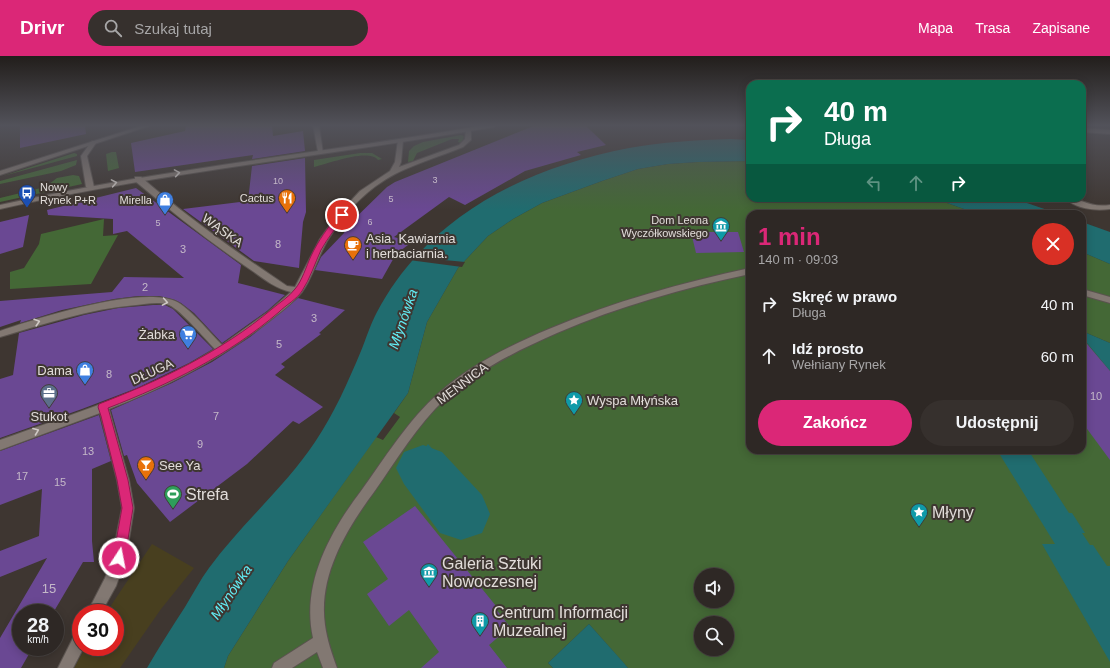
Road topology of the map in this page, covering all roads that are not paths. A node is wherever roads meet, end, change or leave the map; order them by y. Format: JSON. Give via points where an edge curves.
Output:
{"nodes":[{"id":1,"x":60,"y":154,"type":"edge"},
{"id":2,"x":86,"y":154,"type":"edge"},
{"id":3,"x":310,"y":154,"type":"edge"},
{"id":4,"x":399,"y":154,"type":"edge"},
{"id":5,"x":441,"y":154,"type":"edge"},
{"id":6,"x":392,"y":172,"type":"junction"},
{"id":7,"x":0,"y":173,"type":"edge"},
{"id":8,"x":138,"y":179,"type":"junction"},
{"id":9,"x":90,"y":187,"type":"junction"},
{"id":10,"x":1074,"y":202,"type":"edge"},
{"id":11,"x":0,"y":207,"type":"edge"},
{"id":12,"x":1110,"y":207,"type":"edge"},
{"id":13,"x":746,"y":273,"type":"edge"},
{"id":14,"x":298,"y":291,"type":"junction"},
{"id":15,"x":1086,"y":293,"type":"edge"},
{"id":16,"x":1110,"y":300,"type":"edge"},
{"id":17,"x":0,"y":334,"type":"edge"},
{"id":18,"x":221,"y":350,"type":"junction"},
{"id":19,"x":102,"y":407,"type":"junction"},
{"id":20,"x":0,"y":445,"type":"edge"},
{"id":21,"x":99,"y":604,"type":"edge"},
{"id":22,"x":321,"y":641,"type":"junction"},
{"id":23,"x":72,"y":654,"type":"edge"},
{"id":24,"x":65,"y":668,"type":"edge"},
{"id":25,"x":279,"y":668,"type":"edge"},
{"id":26,"x":330,"y":668,"type":"edge"}],
"edges":[{"from":1,"to":7,"type":"street"},
{"from":2,"to":9,"type":"street"},
{"from":8,"to":3,"type":"street","one_way":true},
{"from":4,"to":6,"type":"street","via":[[398,162]]},
{"from":5,"to":6,"type":"street"},
{"from":6,"to":14,"type":"street","via":[[362,195],[330,228]]},
{"from":9,"to":8,"type":"street","one_way":true},
{"from":8,"to":14,"type":"street","name":"WĄSKA","via":[[182,216],[243,261],[284,288]]},
{"from":9,"to":11,"type":"street"},
{"from":10,"to":12,"type":"street","via":[[1090,208]]},
{"from":13,"to":22,"type":"street","name":"MENNICA","via":[[617,305],[544,334],[480,367],[441,397],[357,504],[335,544],[324,570],[317,599]]},
{"from":14,"to":18,"type":"street","name":"DŁUGA","via":[[264,320]]},
{"from":15,"to":16,"type":"street"},
{"from":17,"to":18,"type":"street","one_way":true,"via":[[90,308],[136,301],[164,302],[181,309]]},
{"from":18,"to":19,"type":"street","name":"DŁUGA","via":[[169,379]]},
{"from":20,"to":19,"type":"street","name":"DŁUGA","one_way":true},
{"from":19,"to":21,"type":"street","via":[[123,480],[128,508],[119,558]]},
{"from":22,"to":25,"type":"street"},
{"from":22,"to":26,"type":"street","name":"MENNICA"},
{"from":23,"to":24,"type":"street"}]}
